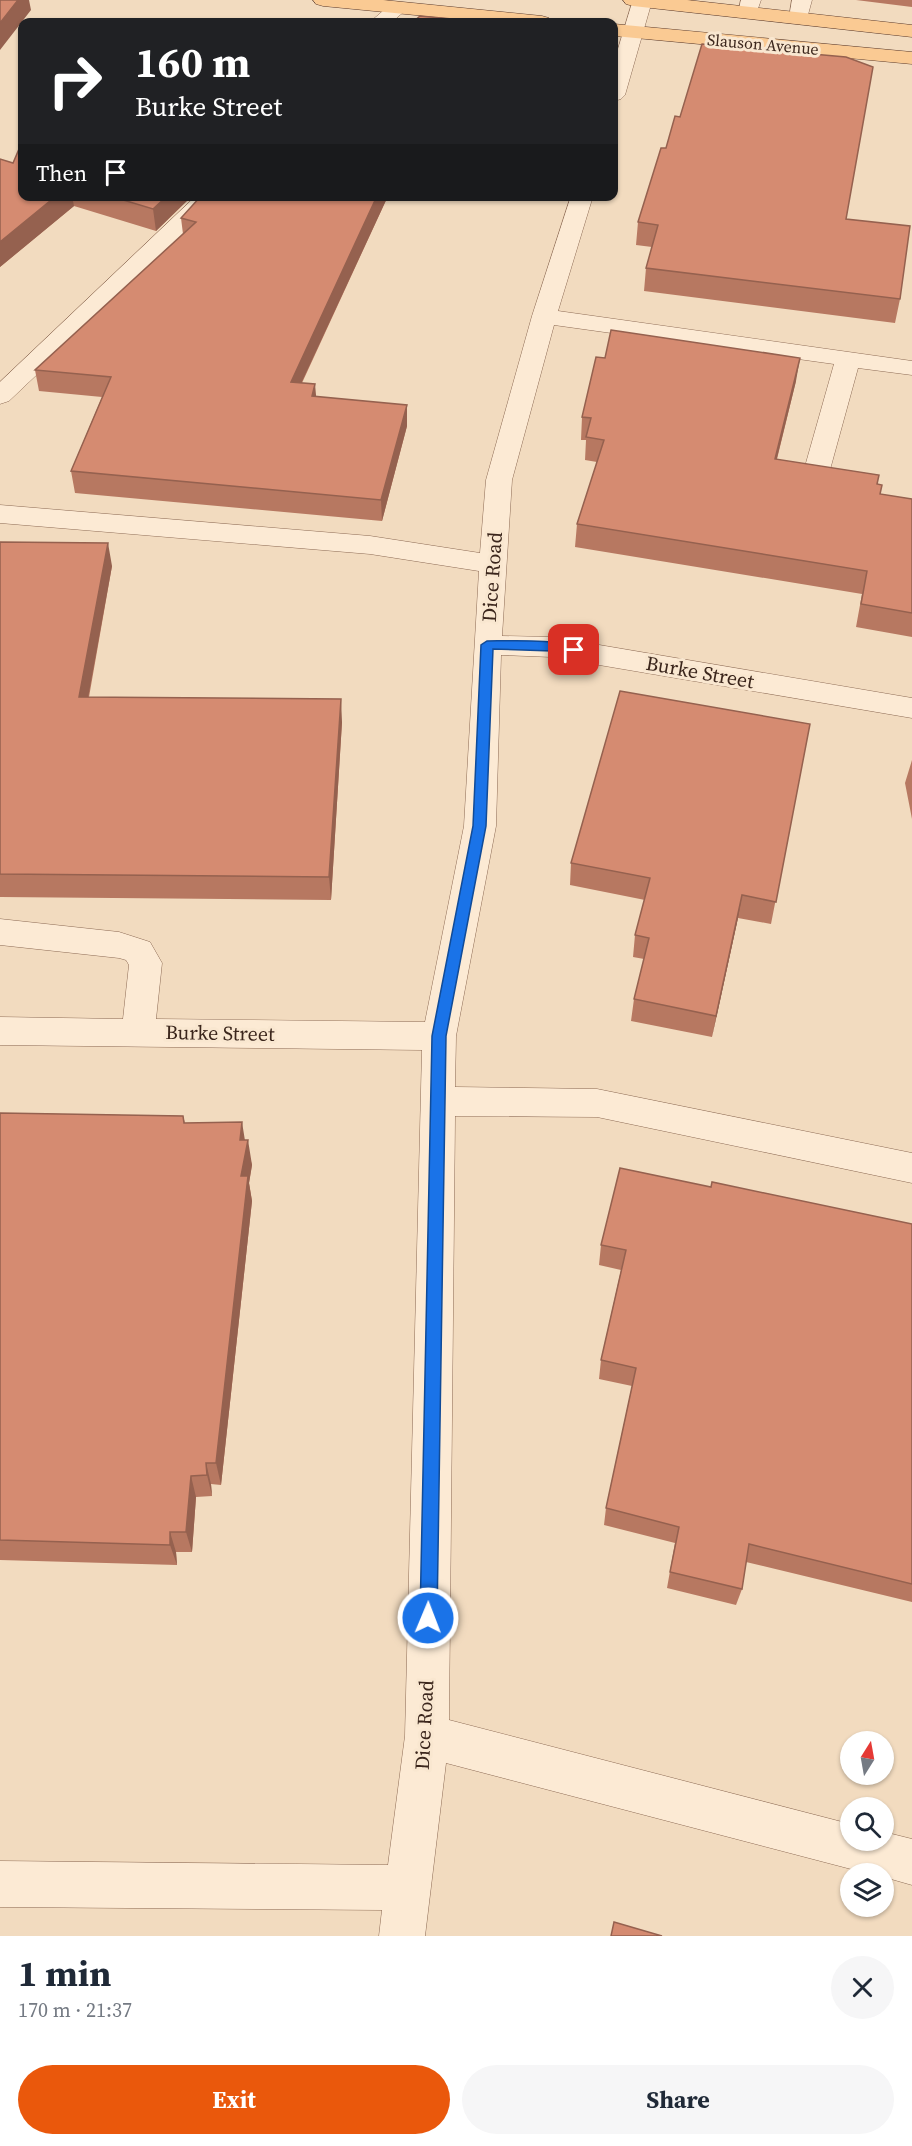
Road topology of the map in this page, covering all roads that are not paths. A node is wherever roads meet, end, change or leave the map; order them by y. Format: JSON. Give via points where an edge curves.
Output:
{"nodes":[{"id":1,"x":323,"y":0,"type":"edge"},
{"id":2,"x":638,"y":1,"type":"edge"},
{"id":3,"x":750,"y":6,"type":"edge"},
{"id":4,"x":398,"y":8,"type":"junction"},
{"id":5,"x":801,"y":9,"type":"edge"},
{"id":6,"x":385,"y":18,"type":"edge"},
{"id":7,"x":501,"y":18,"type":"edge"},
{"id":8,"x":912,"y":30,"type":"edge"},
{"id":9,"x":623,"y":31,"type":"edge"},
{"id":10,"x":912,"y":58,"type":"edge"},
{"id":11,"x":618,"y":66,"type":"edge"},
{"id":12,"x":204,"y":201,"type":"edge"},
{"id":13,"x":580,"y":201,"type":"edge"},
{"id":14,"x":544,"y":316,"type":"junction"},
{"id":15,"x":848,"y":359,"type":"junction"},
{"id":16,"x":911,"y":373,"type":"edge"},
{"id":17,"x":0,"y":396,"type":"edge"},
{"id":18,"x":815,"y":477,"type":"edge"},
{"id":19,"x":0,"y":514,"type":"edge"},
{"id":20,"x":492,"y":564,"type":"junction"},
{"id":21,"x":487,"y":645,"type":"junction"},
{"id":22,"x":912,"y":708,"type":"edge"},
{"id":23,"x":0,"y":932,"type":"edge"},
{"id":24,"x":0,"y":1031,"type":"edge"},
{"id":25,"x":138,"y":1033,"type":"junction"},
{"id":26,"x":439,"y":1036,"type":"junction"},
{"id":27,"x":436,"y":1101,"type":"junction"},
{"id":28,"x":912,"y":1168,"type":"edge"},
{"id":29,"x":427,"y":1736,"type":"junction"},
{"id":30,"x":912,"y":1862,"type":"edge"},
{"id":31,"x":0,"y":1884,"type":"edge"},
{"id":32,"x":408,"y":1888,"type":"junction"},
{"id":33,"x":402,"y":1936,"type":"edge"}],
"edges":[{"from":1,"to":4,"type":"main road"},
{"from":2,"to":3,"type":"main road","name":"Slauson Avenue"},
{"from":2,"to":9,"type":"street"},
{"from":3,"to":5,"type":"main road","name":"Slauson Avenue"},
{"from":4,"to":6,"type":"street"},
{"from":4,"to":7,"type":"main road"},
{"from":5,"to":8,"type":"main road","name":"Slauson Avenue"},
{"from":9,"to":10,"type":"main road","name":"Slauson Avenue"},
{"from":9,"to":11,"type":"street"},
{"from":12,"to":17,"type":"street"},
{"from":13,"to":14,"type":"street","name":"Dice Road"},
{"from":14,"to":15,"type":"street"},
{"from":14,"to":20,"type":"street","name":"Dice Road","via":[[499,480]]},
{"from":15,"to":16,"type":"street"},
{"from":15,"to":18,"type":"street"},
{"from":19,"to":20,"type":"street","via":[[370,545]]},
{"from":20,"to":21,"type":"street","name":"Dice Road"},
{"from":21,"to":22,"type":"street","name":"Burke Street","via":[[552,646]]},
{"from":21,"to":26,"type":"street","name":"Dice Road","via":[[480,826]]},
{"from":23,"to":25,"type":"street","via":[[119,945],[138,951],[146,963]]},
{"from":24,"to":25,"type":"street","name":"Burke Street"},
{"from":25,"to":26,"type":"street","name":"Burke Street"},
{"from":26,"to":27,"type":"street","name":"Dice Road"},
{"from":27,"to":28,"type":"street","via":[[597,1103]]},
{"from":27,"to":29,"type":"street","name":"Dice Road"},
{"from":29,"to":30,"type":"street"},
{"from":29,"to":32,"type":"street","name":"Dice Road"},
{"from":31,"to":32,"type":"street"},
{"from":32,"to":33,"type":"street","name":"Dice Road"}]}
